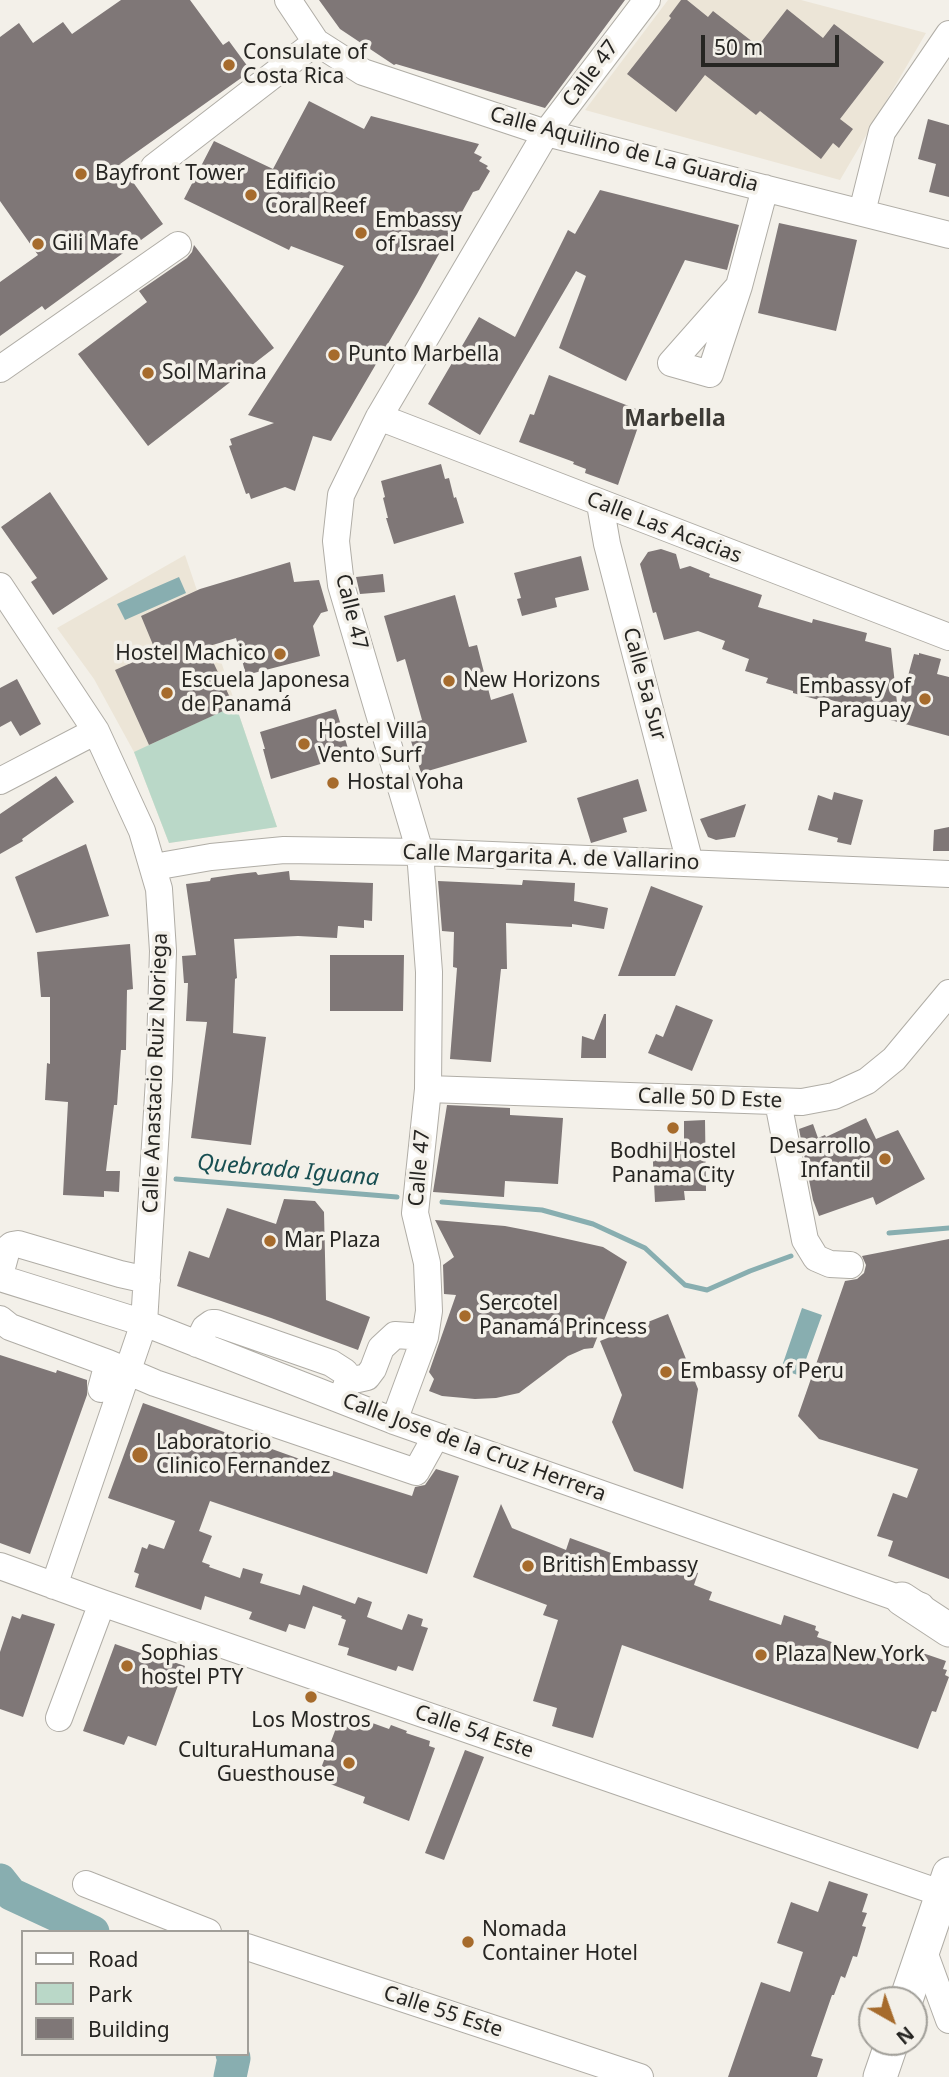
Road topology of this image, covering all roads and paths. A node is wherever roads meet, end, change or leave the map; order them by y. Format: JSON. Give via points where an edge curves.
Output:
{"nodes":[{"id":1,"x":288,"y":0,"type":"edge"},
{"id":2,"x":647,"y":0,"type":"edge"},
{"id":3,"x":949,"y":34,"type":"edge"},
{"id":4,"x":316,"y":42,"type":"junction"},
{"id":5,"x":546,"y":133,"type":"junction"},
{"id":6,"x":154,"y":167,"type":"dead end"},
{"id":7,"x":765,"y":188,"type":"junction"},
{"id":8,"x":862,"y":212,"type":"junction"},
{"id":9,"x":949,"y":234,"type":"edge"},
{"id":10,"x":178,"y":245,"type":"dead end"},
{"id":11,"x":739,"y":286,"type":"dead end"},
{"id":12,"x":0,"y":369,"type":"edge"},
{"id":13,"x":379,"y":417,"type":"junction"},
{"id":14,"x":600,"y":504,"type":"junction"},
{"id":15,"x":0,"y":586,"type":"edge"},
{"id":16,"x":949,"y":637,"type":"edge"},
{"id":17,"x":96,"y":731,"type":"junction"},
{"id":18,"x":0,"y":781,"type":"edge"},
{"id":19,"x":419,"y":852,"type":"junction"},
{"id":20,"x":690,"y":863,"type":"junction"},
{"id":21,"x":154,"y":867,"type":"junction"},
{"id":22,"x":949,"y":874,"type":"edge"},
{"id":23,"x":949,"y":993,"type":"edge"},
{"id":24,"x":428,"y":1089,"type":"junction"},
{"id":25,"x":778,"y":1102,"type":"junction"},
{"id":26,"x":850,"y":1265,"type":"dead end"},
{"id":27,"x":0,"y":1277,"type":"edge"},
{"id":28,"x":147,"y":1280,"type":"junction"},
{"id":29,"x":0,"y":1319,"type":"edge"},
{"id":30,"x":144,"y":1323,"type":"junction"},
{"id":31,"x":425,"y":1337,"type":"junction"},
{"id":32,"x":118,"y":1367,"type":"junction"},
{"id":33,"x":101,"y":1389,"type":"dead end"},
{"id":34,"x":344,"y":1389,"type":"junction"},
{"id":35,"x":394,"y":1421,"type":"junction"},
{"id":36,"x":436,"y":1436,"type":"junction"},
{"id":37,"x":0,"y":1566,"type":"edge"},
{"id":38,"x":54,"y":1586,"type":"junction"},
{"id":39,"x":902,"y":1599,"type":"junction"},
{"id":40,"x":102,"y":1603,"type":"junction"},
{"id":41,"x":949,"y":1616,"type":"edge"},
{"id":42,"x":949,"y":1630,"type":"edge"},
{"id":43,"x":59,"y":1718,"type":"dead end"},
{"id":44,"x":86,"y":1884,"type":"dead end"},
{"id":45,"x":947,"y":1888,"type":"edge"},
{"id":46,"x":203,"y":1930,"type":"edge"},
{"id":47,"x":934,"y":1939,"type":"edge"},
{"id":48,"x":248,"y":1947,"type":"edge"},
{"id":49,"x":912,"y":1986,"type":"edge"},
{"id":50,"x":949,"y":2016,"type":"edge"},
{"id":51,"x":887,"y":2056,"type":"edge"},
{"id":52,"x":640,"y":2077,"type":"edge"},
{"id":53,"x":880,"y":2077,"type":"edge"}],
"edges":[{"from":1,"to":4,"type":"street","name":"Calle Aquilino de La Guardia"},
{"from":2,"to":5,"type":"street","name":"Calle 47"},
{"from":3,"to":8,"type":"street","via":[[882,132]]},
{"from":4,"to":5,"type":"street","name":"Calle Aquilino de La Guardia","via":[[363,72]]},
{"from":4,"to":6,"type":"street"},
{"from":5,"to":7,"type":"street","name":"Calle Aquilino de La Guardia"},
{"from":5,"to":13,"type":"street","name":"Calle 47"},
{"from":7,"to":8,"type":"street","name":"Calle Aquilino de La Guardia"},
{"from":7,"to":11,"type":"street"},
{"from":8,"to":9,"type":"street","name":"Calle Aquilino de La Guardia"},
{"from":10,"to":12,"type":"street"},
{"from":13,"to":14,"type":"street","name":"Calle Las Acacias"},
{"from":13,"to":19,"type":"street","name":"Calle 47","via":[[341,495],[337,541],[341,585]]},
{"from":14,"to":16,"type":"street","name":"Calle Las Acacias"},
{"from":14,"to":20,"type":"street","name":"Calle 5a Sur"},
{"from":15,"to":17,"type":"street","name":"Calle Anastacio Ruiz Noriega"},
{"from":17,"to":18,"type":"street"},
{"from":17,"to":21,"type":"street","name":"Calle Anastacio Ruiz Noriega"},
{"from":19,"to":20,"type":"street","name":"Calle Margarita A. de Vallarino"},
{"from":19,"to":21,"type":"street","name":"Calle Margarita A. de Vallarino","via":[[284,850]]},
{"from":19,"to":24,"type":"street","name":"Calle 47","via":[[429,972]]},
{"from":20,"to":22,"type":"street","name":"Calle Margarita A. de Vallarino"},
{"from":21,"to":28,"type":"street","name":"Calle Anastacio Ruiz Noriega","via":[[163,951]]},
{"from":23,"to":25,"type":"street","name":"Calle 50 D Este","via":[[894,1059],[867,1082],[834,1096]]},
{"from":24,"to":25,"type":"street","name":"Calle 50 D Este"},
{"from":24,"to":31,"type":"street","name":"Calle 47","via":[[415,1213],[427,1263]]},
{"from":25,"to":26,"type":"street","via":[[805,1240],[816,1258]]},
{"from":27,"to":28,"type":"street","via":[[7,1249],[18,1244]]},
{"from":27,"to":30,"type":"street","name":"Calle Jose de la Cruz Herrera"},
{"from":28,"to":30,"type":"street","name":"Calle Anastacio Ruiz Noriega"},
{"from":29,"to":32,"type":"street","via":[[10,1328]]},
{"from":30,"to":32,"type":"street","name":"Calle Anastacio Ruiz Noriega"},
{"from":30,"to":34,"type":"street","name":"Calle Jose de la Cruz Herrera"},
{"from":31,"to":34,"type":"street","via":[[395,1335],[381,1348],[367,1377]]},
{"from":31,"to":35,"type":"street","name":"Calle 47"},
{"from":32,"to":33,"type":"street"},
{"from":32,"to":36,"type":"street","via":[[416,1472]]},
{"from":32,"to":38,"type":"street","name":"Calle Anastacio Ruiz Noriega"},
{"from":34,"to":35,"type":"street","name":"Calle Jose de la Cruz Herrera"},
{"from":35,"to":36,"type":"street","name":"Calle Jose de la Cruz Herrera"},
{"from":36,"to":39,"type":"street","name":"Calle Jose de la Cruz Herrera"},
{"from":37,"to":38,"type":"street","name":"Calle 54 Este"},
{"from":38,"to":40,"type":"street","name":"Calle 54 Este"},
{"from":39,"to":41,"type":"street","name":"Calle Jose de la Cruz Herrera"},
{"from":39,"to":42,"type":"main road"},
{"from":40,"to":43,"type":"street"},
{"from":40,"to":45,"type":"street","name":"Calle 54 Este"},
{"from":44,"to":46,"type":"street"},
{"from":45,"to":47,"type":"main road"},
{"from":47,"to":49,"type":"main road"},
{"from":47,"to":50,"type":"street"},
{"from":48,"to":52,"type":"street","name":"Calle 55 Este"},
{"from":51,"to":53,"type":"main road"}]}
